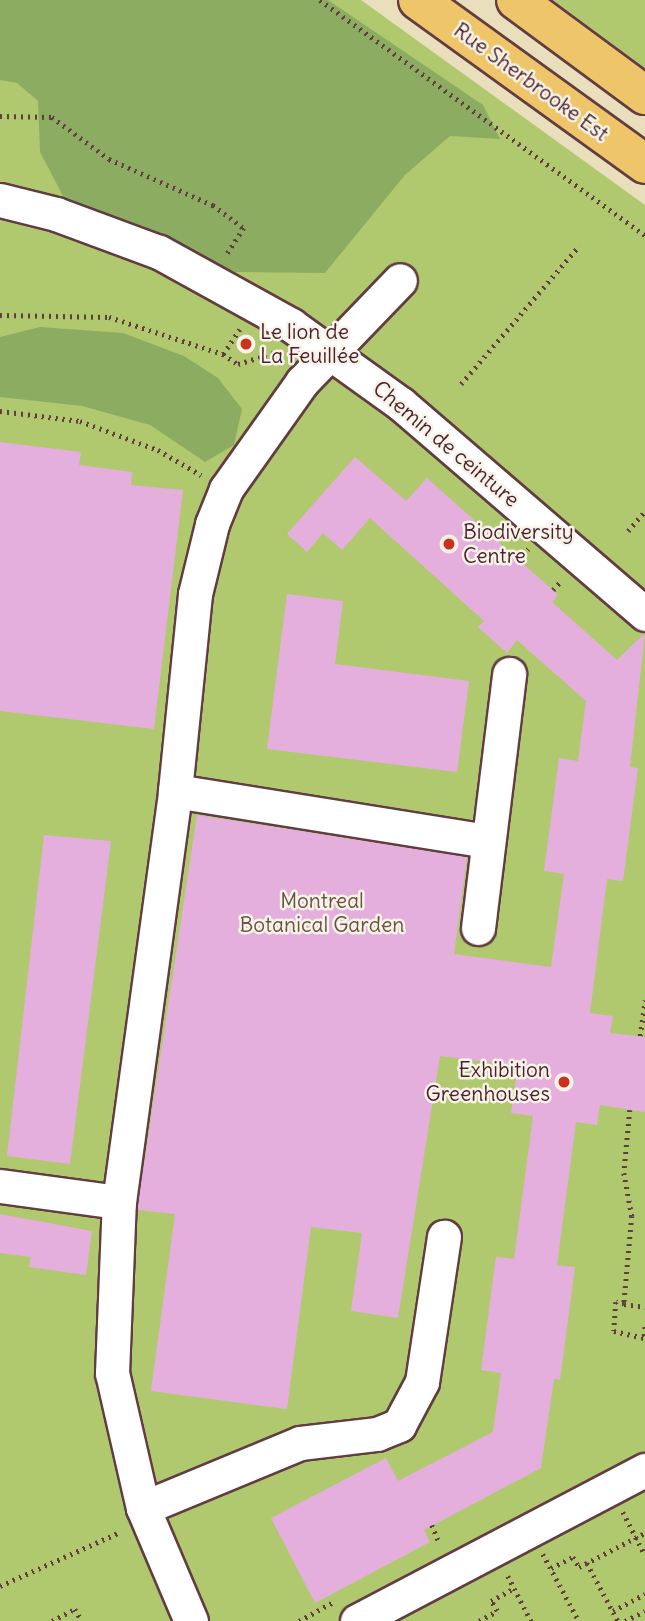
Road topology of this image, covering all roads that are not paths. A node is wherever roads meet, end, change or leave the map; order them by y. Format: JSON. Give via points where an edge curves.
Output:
{"nodes":[{"id":1,"x":418,"y":0,"type":"edge"},
{"id":2,"x":516,"y":0,"type":"edge"},
{"id":3,"x":645,"y":95,"type":"edge"},
{"id":4,"x":645,"y":164,"type":"edge"},
{"id":5,"x":0,"y":200,"type":"edge"},
{"id":6,"x":400,"y":280,"type":"dead end"},
{"id":7,"x":320,"y":345,"type":"junction"},
{"id":8,"x":645,"y":614,"type":"edge"},
{"id":9,"x":509,"y":674,"type":"dead end"},
{"id":10,"x":175,"y":791,"type":"junction"},
{"id":11,"x":488,"y":841,"type":"junction"},
{"id":12,"x":478,"y":928,"type":"dead end"},
{"id":13,"x":0,"y":1186,"type":"edge"},
{"id":14,"x":119,"y":1202,"type":"junction"},
{"id":15,"x":444,"y":1237,"type":"dead end"},
{"id":16,"x":645,"y":1470,"type":"edge"},
{"id":17,"x":138,"y":1517,"type":"junction"},
{"id":18,"x":191,"y":1621,"type":"edge"},
{"id":19,"x":357,"y":1621,"type":"edge"}],
"edges":[{"from":1,"to":4,"type":"main road","name":"Rue Sherbrooke Est"},
{"from":2,"to":3,"type":"main road"},
{"from":5,"to":7,"type":"lane","name":"Chemin de ceinture","via":[[90,225],[182,262]]},
{"from":6,"to":7,"type":"lane"},
{"from":7,"to":8,"type":"lane","name":"Chemin de ceinture","via":[[412,413]]},
{"from":7,"to":10,"type":"lane","via":[[302,382],[226,489],[212,524],[195,594]]},
{"from":9,"to":11,"type":"lane"},
{"from":10,"to":11,"type":"lane"},
{"from":10,"to":14,"type":"lane"},
{"from":11,"to":12,"type":"lane"},
{"from":13,"to":14,"type":"lane"},
{"from":14,"to":17,"type":"lane","via":[[111,1373]]},
{"from":15,"to":17,"type":"lane","via":[[422,1382],[399,1425],[377,1434],[300,1443]]},
{"from":16,"to":19,"type":"lane"},
{"from":17,"to":18,"type":"lane"}]}
